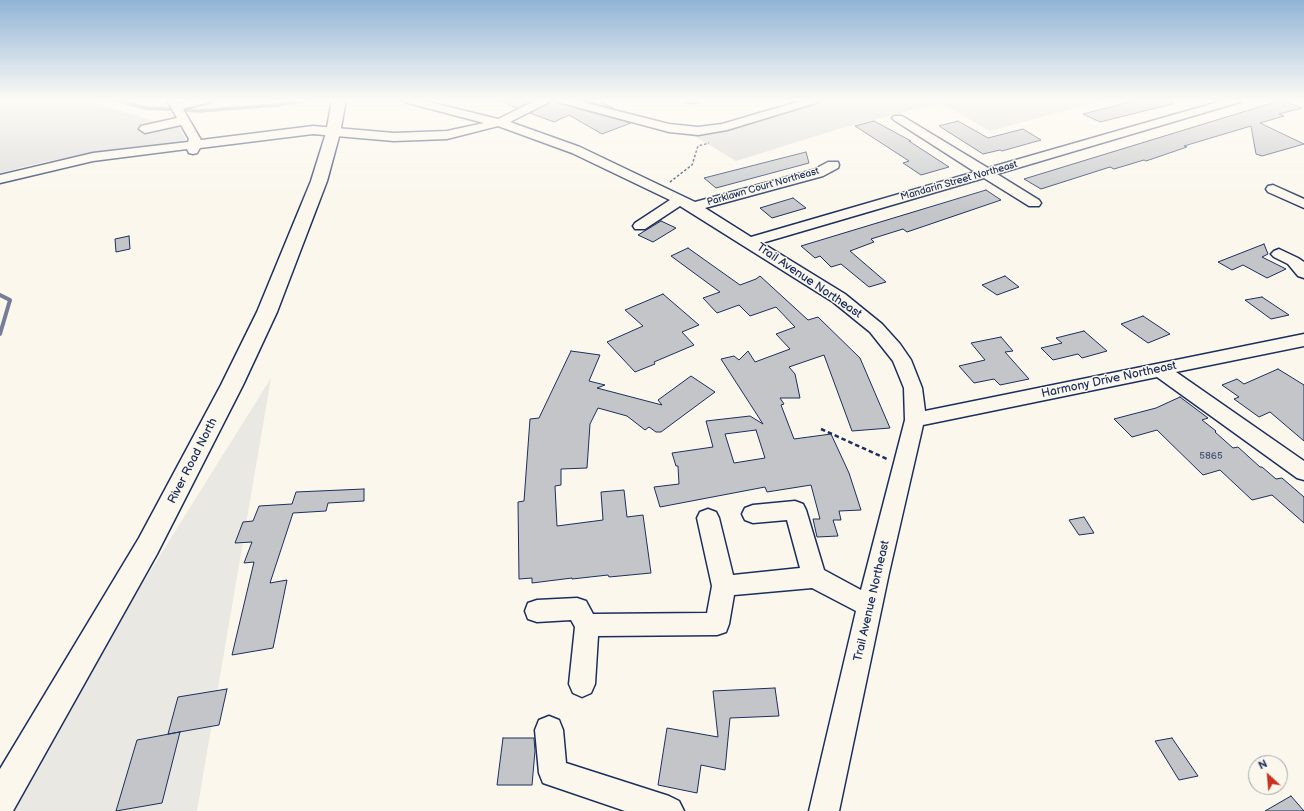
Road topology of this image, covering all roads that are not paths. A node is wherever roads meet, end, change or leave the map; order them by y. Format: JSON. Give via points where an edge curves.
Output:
{"nodes":[{"id":1,"x":192,"y":138,"type":"edge"},
{"id":2,"x":212,"y":138,"type":"edge"},
{"id":3,"x":258,"y":138,"type":"edge"},
{"id":4,"x":332,"y":138,"type":"edge"},
{"id":5,"x":543,"y":138,"type":"edge"},
{"id":6,"x":930,"y":138,"type":"edge"},
{"id":7,"x":1107,"y":138,"type":"edge"},
{"id":8,"x":194,"y":142,"type":"junction"},
{"id":9,"x":833,"y":165,"type":"dead end"},
{"id":10,"x":987,"y":173,"type":"junction"},
{"id":11,"x":0,"y":178,"type":"edge"},
{"id":12,"x":1273,"y":189,"type":"dead end"},
{"id":13,"x":680,"y":200,"type":"junction"},
{"id":14,"x":1034,"y":203,"type":"dead end"},
{"id":15,"x":1304,"y":204,"type":"edge"},
{"id":16,"x":693,"y":207,"type":"junction"},
{"id":17,"x":640,"y":226,"type":"dead end"},
{"id":18,"x":750,"y":242,"type":"junction"},
{"id":19,"x":1279,"y":254,"type":"dead end"},
{"id":20,"x":1304,"y":273,"type":"edge"},
{"id":21,"x":1304,"y":340,"type":"edge"},
{"id":22,"x":1160,"y":370,"type":"junction"},
{"id":23,"x":915,"y":420,"type":"junction"},
{"id":24,"x":1304,"y":472,"type":"edge"},
{"id":25,"x":753,"y":514,"type":"dead end"},
{"id":26,"x":708,"y":518,"type":"dead end"},
{"id":27,"x":814,"y":577,"type":"junction"},
{"id":28,"x":724,"y":586,"type":"junction"},
{"id":29,"x":870,"y":606,"type":"junction"},
{"id":30,"x":537,"y":611,"type":"dead end"},
{"id":31,"x":587,"y":625,"type":"junction"},
{"id":32,"x":582,"y":684,"type":"dead end"},
{"id":33,"x":549,"y":730,"type":"dead end"},
{"id":34,"x":0,"y":801,"type":"edge"},
{"id":35,"x":669,"y":811,"type":"edge"},
{"id":36,"x":824,"y":811,"type":"edge"}],
"edges":[{"from":1,"to":8,"type":"street"},
{"from":2,"to":8,"type":"street"},
{"from":3,"to":8,"type":"street"},
{"from":4,"to":34,"type":"main road","name":"River Road North","via":[[298,237],[267,312],[232,385],[148,546]]},
{"from":5,"to":13,"type":"street","name":"Trail Avenue Northeast","via":[[576,150]]},
{"from":6,"to":10,"type":"street"},
{"from":7,"to":10,"type":"street","name":"Mandarin Street Northeast"},
{"from":8,"to":11,"type":"street","via":[[85,163],[75,162]]},
{"from":9,"to":16,"type":"street","name":"Parklawn Court Northeast","via":[[818,173]]},
{"from":10,"to":14,"type":"street"},
{"from":10,"to":18,"type":"street","name":"Mandarin Street Northeast"},
{"from":12,"to":15,"type":"street"},
{"from":13,"to":16,"type":"street","name":"Trail Avenue Northeast"},
{"from":13,"to":17,"type":"street"},
{"from":16,"to":18,"type":"street","name":"Trail Avenue Northeast"},
{"from":18,"to":23,"type":"street","name":"Trail Avenue Northeast","via":[[839,298],[868,320],[885,338],[894,348],[908,373],[915,401]]},
{"from":19,"to":20,"type":"street","via":[[1292,261]]},
{"from":21,"to":22,"type":"street","name":"Harmony Drive Northeast"},
{"from":22,"to":23,"type":"street","name":"Harmony Drive Northeast"},
{"from":22,"to":24,"type":"street"},
{"from":23,"to":29,"type":"street","name":"Trail Avenue Northeast"},
{"from":25,"to":27,"type":"street","via":[[796,510]]},
{"from":26,"to":28,"type":"street"},
{"from":27,"to":28,"type":"street"},
{"from":27,"to":29,"type":"street"},
{"from":28,"to":31,"type":"street","via":[[717,624]]},
{"from":29,"to":36,"type":"street","name":"Trail Avenue Northeast"},
{"from":30,"to":31,"type":"street","via":[[577,608]]},
{"from":31,"to":32,"type":"street"},
{"from":33,"to":35,"type":"street","via":[[553,773]]}]}
